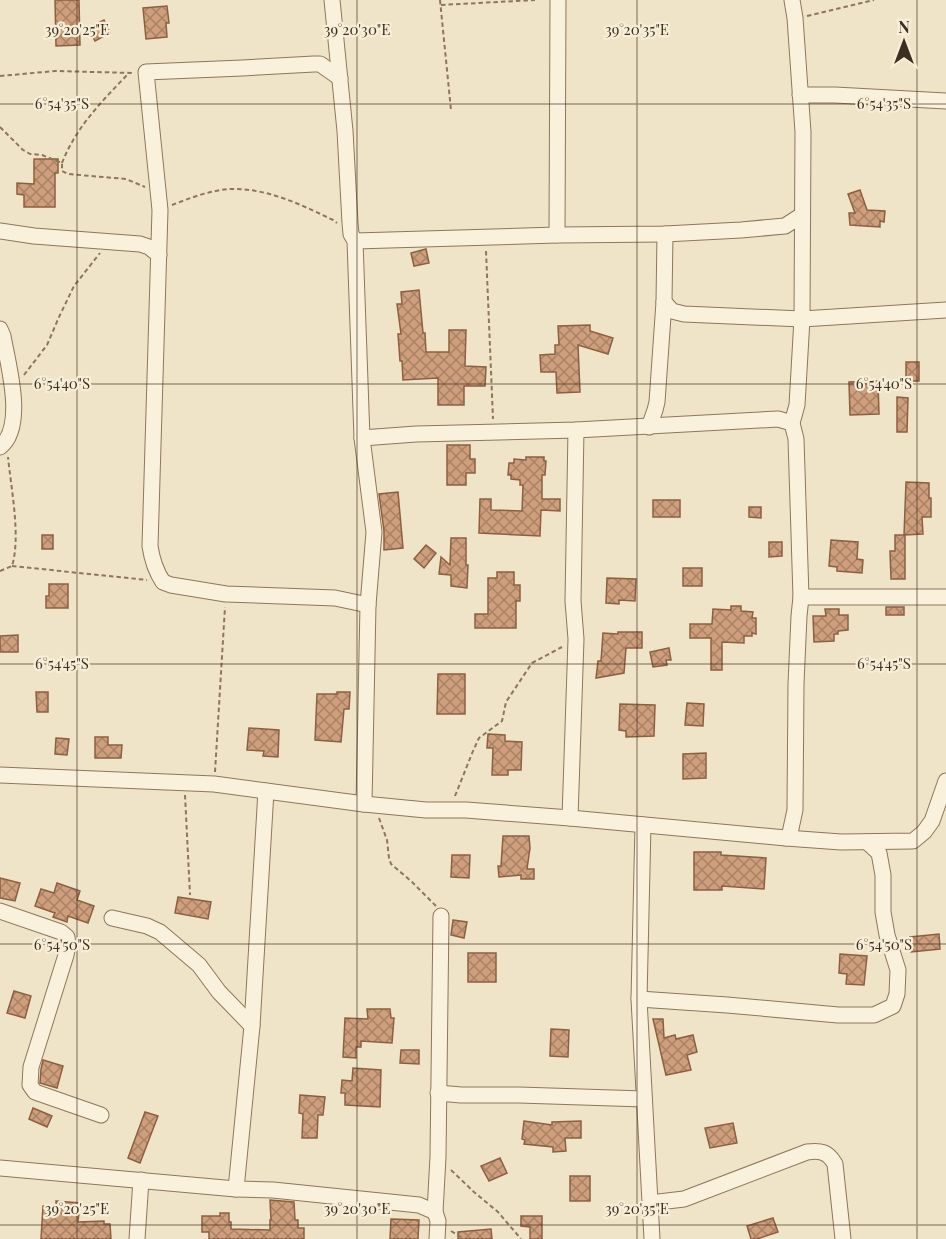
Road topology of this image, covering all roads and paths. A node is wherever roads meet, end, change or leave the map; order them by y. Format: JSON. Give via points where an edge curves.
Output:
{"nodes":[{"id":1,"x":332,"y":0,"type":"edge"},
{"id":2,"x":440,"y":0,"type":"edge"},
{"id":3,"x":536,"y":0,"type":"edge"},
{"id":4,"x":558,"y":0,"type":"edge"},
{"id":5,"x":792,"y":0,"type":"edge"},
{"id":6,"x":874,"y":0,"type":"edge"},
{"id":7,"x":441,"y":5,"type":"junction"},
{"id":8,"x":795,"y":18,"type":"junction"},
{"id":9,"x":146,"y":72,"type":"junction"},
{"id":10,"x":129,"y":73,"type":"junction"},
{"id":11,"x":0,"y":76,"type":"edge"},
{"id":12,"x":340,"y":78,"type":"junction"},
{"id":13,"x":800,"y":95,"type":"junction"},
{"id":14,"x":946,"y":101,"type":"edge"},
{"id":15,"x":451,"y":110,"type":"dead end"},
{"id":16,"x":0,"y":127,"type":"edge"},
{"id":17,"x":62,"y":163,"type":"junction"},
{"id":18,"x":158,"y":193,"type":"junction"},
{"id":19,"x":160,"y":210,"type":"junction"},
{"id":20,"x":802,"y":216,"type":"junction"},
{"id":21,"x":785,"y":226,"type":"junction"},
{"id":22,"x":0,"y":231,"type":"edge"},
{"id":23,"x":665,"y":234,"type":"junction"},
{"id":24,"x":557,"y":235,"type":"junction"},
{"id":25,"x":802,"y":236,"type":"junction"},
{"id":26,"x":485,"y":237,"type":"junction"},
{"id":27,"x":353,"y":238,"type":"junction"},
{"id":28,"x":109,"y":242,"type":"junction"},
{"id":29,"x":159,"y":255,"type":"junction"},
{"id":30,"x":664,"y":302,"type":"junction"},
{"id":31,"x":946,"y":310,"type":"edge"},
{"id":32,"x":802,"y":319,"type":"junction"},
{"id":33,"x":0,"y":329,"type":"edge"},
{"id":34,"x":12,"y":388,"type":"junction"},
{"id":35,"x":792,"y":423,"type":"junction"},
{"id":36,"x":649,"y":427,"type":"junction"},
{"id":37,"x":576,"y":430,"type":"junction"},
{"id":38,"x":493,"y":431,"type":"junction"},
{"id":39,"x":362,"y":438,"type":"junction"},
{"id":40,"x":3,"y":444,"type":"edge"},
{"id":41,"x":12,"y":566,"type":"junction"},
{"id":42,"x":0,"y":571,"type":"edge"},
{"id":43,"x":163,"y":582,"type":"junction"},
{"id":44,"x":226,"y":594,"type":"junction"},
{"id":45,"x":801,"y":597,"type":"junction"},
{"id":46,"x":946,"y":597,"type":"edge"},
{"id":47,"x":368,"y":605,"type":"junction"},
{"id":48,"x":576,"y":639,"type":"junction"},
{"id":49,"x":0,"y":775,"type":"edge"},
{"id":50,"x":946,"y":781,"type":"edge"},
{"id":51,"x":185,"y":783,"type":"junction"},
{"id":52,"x":214,"y":784,"type":"junction"},
{"id":53,"x":266,"y":791,"type":"junction"},
{"id":54,"x":369,"y":804,"type":"junction"},
{"id":55,"x":443,"y":809,"type":"junction"},
{"id":56,"x":570,"y":818,"type":"junction"},
{"id":57,"x":643,"y":825,"type":"junction"},
{"id":58,"x":786,"y":838,"type":"junction"},
{"id":59,"x":867,"y":842,"type":"junction"},
{"id":60,"x":190,"y":895,"type":"dead end"},
{"id":61,"x":0,"y":911,"type":"edge"},
{"id":62,"x":441,"y":916,"type":"joint"},
{"id":63,"x":112,"y":918,"type":"dead end"},
{"id":64,"x":639,"y":999,"type":"junction"},
{"id":65,"x":252,"y":1026,"type":"junction"},
{"id":66,"x":438,"y":1093,"type":"junction"},
{"id":67,"x":644,"y":1099,"type":"junction"},
{"id":68,"x":101,"y":1115,"type":"dead end"},
{"id":69,"x":438,"y":1157,"type":"junction"},
{"id":70,"x":0,"y":1168,"type":"edge"},
{"id":71,"x":141,"y":1180,"type":"junction"},
{"id":72,"x":236,"y":1189,"type":"junction"},
{"id":73,"x":650,"y":1203,"type":"junction"},
{"id":74,"x":435,"y":1212,"type":"junction"},
{"id":75,"x":137,"y":1239,"type":"edge"},
{"id":76,"x":437,"y":1239,"type":"edge"},
{"id":77,"x":521,"y":1239,"type":"edge"},
{"id":78,"x":652,"y":1239,"type":"edge"},
{"id":79,"x":843,"y":1239,"type":"edge"}],
"edges":[{"from":1,"to":12,"type":"street"},
{"from":2,"to":7,"type":"path"},
{"from":3,"to":7,"type":"path"},
{"from":4,"to":24,"type":"street"},
{"from":5,"to":8,"type":"street"},
{"from":6,"to":8,"type":"path"},
{"from":7,"to":15,"type":"path"},
{"from":8,"to":13,"type":"street"},
{"from":9,"to":10,"type":"path"},
{"from":9,"to":12,"type":"street","via":[[320,64]]},
{"from":9,"to":18,"type":"street"},
{"from":10,"to":11,"type":"path","via":[[54,71]]},
{"from":10,"to":17,"type":"path","via":[[94,110]]},
{"from":12,"to":27,"type":"street"},
{"from":13,"to":14,"type":"street"},
{"from":13,"to":20,"type":"street"},
{"from":16,"to":17,"type":"path","via":[[23,150]]},
{"from":17,"to":18,"type":"path","via":[[62,171],[68,174],[126,179]]},
{"from":18,"to":19,"type":"street"},
{"from":19,"to":27,"type":"path","via":[[212,192],[248,190],[309,209],[333,220]]},
{"from":19,"to":29,"type":"street"},
{"from":20,"to":21,"type":"street"},
{"from":20,"to":25,"type":"street"},
{"from":21,"to":23,"type":"street"},
{"from":21,"to":25,"type":"street"},
{"from":22,"to":28,"type":"street"},
{"from":23,"to":24,"type":"street"},
{"from":23,"to":30,"type":"street"},
{"from":24,"to":26,"type":"street"},
{"from":25,"to":32,"type":"street"},
{"from":26,"to":27,"type":"street"},
{"from":26,"to":38,"type":"path"},
{"from":27,"to":39,"type":"street"},
{"from":28,"to":29,"type":"street","via":[[146,245]]},
{"from":28,"to":34,"type":"path","via":[[74,286],[47,345]]},
{"from":29,"to":43,"type":"street","via":[[150,546],[152,561]]},
{"from":30,"to":32,"type":"street","via":[[672,311],[684,314]]},
{"from":30,"to":36,"type":"street","via":[[657,402]]},
{"from":31,"to":32,"type":"street"},
{"from":32,"to":35,"type":"street"},
{"from":33,"to":34,"type":"street"},
{"from":34,"to":40,"type":"street","via":[[13,421]]},
{"from":35,"to":36,"type":"street","via":[[778,420]]},
{"from":35,"to":45,"type":"street","via":[[796,440]]},
{"from":36,"to":37,"type":"street"},
{"from":37,"to":38,"type":"street"},
{"from":37,"to":48,"type":"street"},
{"from":38,"to":39,"type":"street"},
{"from":39,"to":47,"type":"street","via":[[374,532]]},
{"from":40,"to":41,"type":"path","via":[[16,531]]},
{"from":41,"to":42,"type":"path"},
{"from":41,"to":43,"type":"path"},
{"from":43,"to":44,"type":"street"},
{"from":44,"to":47,"type":"street","via":[[335,598]]},
{"from":44,"to":52,"type":"path"},
{"from":45,"to":46,"type":"street"},
{"from":45,"to":58,"type":"street","via":[[795,810]]},
{"from":47,"to":54,"type":"street"},
{"from":48,"to":55,"type":"path","via":[[532,663],[506,702],[502,721],[479,738],[454,800]]},
{"from":48,"to":56,"type":"street"},
{"from":49,"to":51,"type":"street"},
{"from":50,"to":59,"type":"street","via":[[933,821],[924,832],[912,841]]},
{"from":51,"to":52,"type":"street"},
{"from":51,"to":60,"type":"path"},
{"from":52,"to":53,"type":"street"},
{"from":53,"to":54,"type":"street"},
{"from":53,"to":65,"type":"street"},
{"from":54,"to":55,"type":"street"},
{"from":54,"to":62,"type":"path","via":[[387,840],[392,864],[436,906]]},
{"from":55,"to":56,"type":"street"},
{"from":56,"to":57,"type":"street"},
{"from":57,"to":58,"type":"street"},
{"from":57,"to":64,"type":"street"},
{"from":58,"to":59,"type":"street"},
{"from":59,"to":64,"type":"street","via":[[879,853],[886,935],[898,970],[892,1006],[874,1015],[838,1015]]},
{"from":61,"to":68,"type":"street","via":[[67,937],[66,955],[31,1067],[30,1085],[34,1092]]},
{"from":62,"to":66,"type":"street"},
{"from":63,"to":65,"type":"street","via":[[160,932],[199,965]]},
{"from":64,"to":67,"type":"street"},
{"from":65,"to":72,"type":"street"},
{"from":66,"to":67,"type":"street"},
{"from":66,"to":69,"type":"street"},
{"from":67,"to":73,"type":"street"},
{"from":69,"to":74,"type":"street"},
{"from":69,"to":77,"type":"path","via":[[498,1212]]},
{"from":70,"to":71,"type":"street"},
{"from":71,"to":72,"type":"street"},
{"from":71,"to":75,"type":"street"},
{"from":72,"to":74,"type":"street","via":[[419,1205]]},
{"from":73,"to":78,"type":"street"},
{"from":73,"to":79,"type":"street","via":[[684,1199],[807,1152],[824,1152],[835,1164]]},
{"from":74,"to":76,"type":"street"}]}
